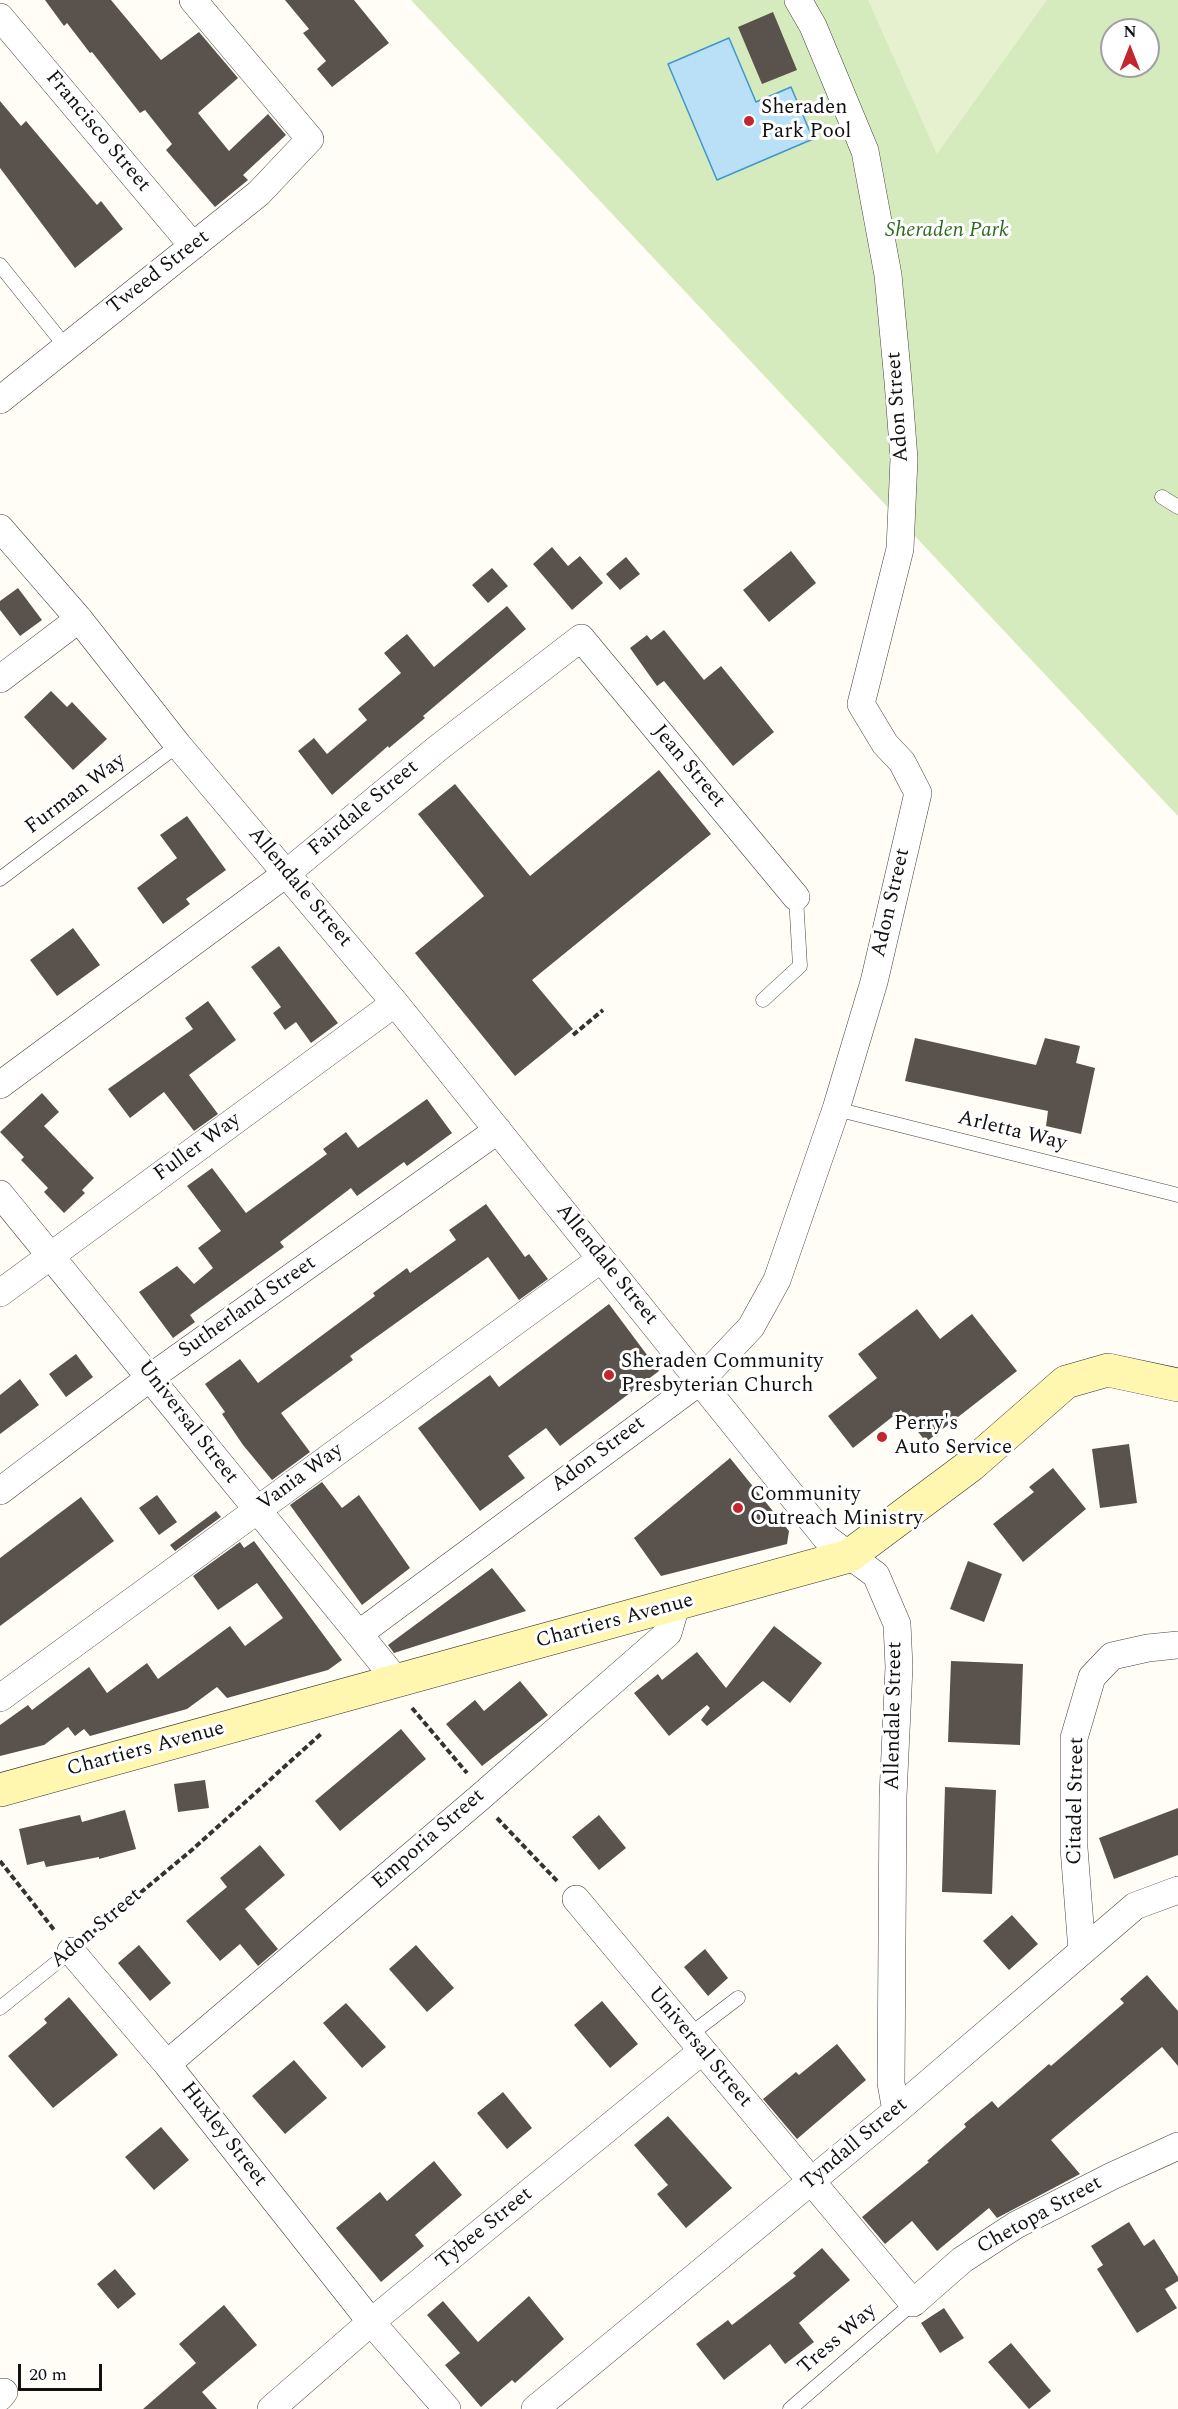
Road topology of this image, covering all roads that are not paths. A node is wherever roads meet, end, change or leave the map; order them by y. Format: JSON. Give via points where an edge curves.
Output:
{"nodes":[{"id":1,"x":193,"y":0,"type":"edge"},
{"id":2,"x":798,"y":0,"type":"edge"},
{"id":3,"x":0,"y":17,"type":"edge"},
{"id":4,"x":194,"y":246,"type":"junction"},
{"id":5,"x":0,"y":265,"type":"edge"},
{"id":6,"x":66,"y":347,"type":"junction"},
{"id":7,"x":0,"y":400,"type":"edge"},
{"id":8,"x":1162,"y":497,"type":"dead end"},
{"id":9,"x":1178,"y":507,"type":"edge"},
{"id":10,"x":0,"y":528,"type":"edge"},
{"id":11,"x":79,"y":620,"type":"junction"},
{"id":12,"x":581,"y":638,"type":"joint"},
{"id":13,"x":0,"y":679,"type":"edge"},
{"id":14,"x":178,"y":745,"type":"junction"},
{"id":15,"x":287,"y":873,"type":"junction"},
{"id":16,"x":0,"y":879,"type":"edge"},
{"id":17,"x":795,"y":897,"type":"joint"},
{"id":18,"x":763,"y":1000,"type":"dead end"},
{"id":19,"x":395,"y":1003,"type":"junction"},
{"id":20,"x":0,"y":1085,"type":"edge"},
{"id":21,"x":837,"y":1109,"type":"junction"},
{"id":22,"x":498,"y":1130,"type":"junction"},
{"id":23,"x":0,"y":1194,"type":"edge"},
{"id":24,"x":1178,"y":1195,"type":"edge"},
{"id":25,"x":51,"y":1256,"type":"junction"},
{"id":26,"x":601,"y":1259,"type":"junction"},
{"id":27,"x":0,"y":1293,"type":"edge"},
{"id":28,"x":152,"y":1377,"type":"junction"},
{"id":29,"x":699,"y":1382,"type":"junction"},
{"id":30,"x":1178,"y":1385,"type":"edge"},
{"id":31,"x":0,"y":1491,"type":"edge"},
{"id":32,"x":256,"y":1510,"type":"junction"},
{"id":33,"x":849,"y":1556,"type":"junction"},
{"id":34,"x":676,"y":1605,"type":"junction"},
{"id":35,"x":360,"y":1633,"type":"junction"},
{"id":36,"x":1178,"y":1645,"type":"edge"},
{"id":37,"x":397,"y":1681,"type":"junction"},
{"id":38,"x":0,"y":1698,"type":"edge"},
{"id":39,"x":0,"y":1790,"type":"edge"},
{"id":40,"x":1178,"y":1890,"type":"edge"},
{"id":41,"x":576,"y":1899,"type":"road end"},
{"id":42,"x":71,"y":1951,"type":"joint"},
{"id":43,"x":1082,"y":1951,"type":"junction"},
{"id":44,"x":738,"y":1998,"type":"dead end"},
{"id":45,"x":0,"y":2008,"type":"edge"},
{"id":46,"x":695,"y":2044,"type":"junction"},
{"id":47,"x":167,"y":2064,"type":"junction"},
{"id":48,"x":896,"y":2111,"type":"junction"},
{"id":49,"x":1178,"y":2146,"type":"edge"},
{"id":50,"x":811,"y":2182,"type":"junction"},
{"id":51,"x":913,"y":2303,"type":"junction"},
{"id":52,"x":371,"y":2322,"type":"junction"},
{"id":53,"x":271,"y":2409,"type":"edge"},
{"id":54,"x":447,"y":2409,"type":"edge"},
{"id":55,"x":535,"y":2409,"type":"edge"},
{"id":56,"x":790,"y":2409,"type":"edge"}],
"edges":[{"from":1,"to":4,"type":"street","name":"Tweed Street","via":[[310,139],[259,193]]},
{"from":2,"to":21,"type":"street","name":"Adon Street","via":[[813,26],[865,151],[888,275],[904,459],[900,549],[861,704],[885,744],[902,762],[918,793],[874,982]]},
{"from":3,"to":4,"type":"street","name":"Francisco Street"},
{"from":4,"to":6,"type":"street","name":"Tweed Street"},
{"from":5,"to":6,"type":"lane"},
{"from":6,"to":7,"type":"street","name":"Tweed Street"},
{"from":8,"to":9,"type":"lane"},
{"from":10,"to":11,"type":"street","name":"Allendale Street"},
{"from":11,"to":13,"type":"street"},
{"from":11,"to":14,"type":"street","name":"Allendale Street"},
{"from":12,"to":15,"type":"street","name":"Fairdale Street","via":[[438,748]]},
{"from":12,"to":17,"type":"street","name":"Jean Street"},
{"from":14,"to":15,"type":"street","name":"Allendale Street"},
{"from":14,"to":16,"type":"lane","name":"Furman Way"},
{"from":15,"to":19,"type":"street","name":"Allendale Street"},
{"from":15,"to":20,"type":"street","name":"Fairdale Street"},
{"from":17,"to":18,"type":"lane","via":[[800,966]]},
{"from":19,"to":22,"type":"street","name":"Allendale Street"},
{"from":19,"to":25,"type":"street","name":"Fuller Way"},
{"from":21,"to":24,"type":"lane","name":"Arletta Way"},
{"from":21,"to":29,"type":"street","name":"Adon Street","via":[[777,1280],[751,1327]]},
{"from":22,"to":26,"type":"street","name":"Allendale Street"},
{"from":22,"to":28,"type":"street","name":"Sutherland Street"},
{"from":23,"to":25,"type":"street","name":"Universal Street"},
{"from":25,"to":27,"type":"street","name":"Fuller Way"},
{"from":25,"to":28,"type":"street","name":"Universal Street"},
{"from":26,"to":29,"type":"street","name":"Allendale Street"},
{"from":26,"to":32,"type":"street","name":"Vania Way"},
{"from":28,"to":31,"type":"street","name":"Sutherland Street"},
{"from":28,"to":32,"type":"street","name":"Universal Street"},
{"from":29,"to":33,"type":"street","name":"Allendale Street","via":[[826,1538]]},
{"from":29,"to":35,"type":"street","name":"Adon Street"},
{"from":30,"to":33,"type":"street","name":"Chartiers Avenue","via":[[1108,1370],[1066,1382],[971,1465]]},
{"from":32,"to":35,"type":"street","name":"Universal Street"},
{"from":32,"to":38,"type":"street","name":"Vania Way"},
{"from":33,"to":34,"type":"street","name":"Chartiers Avenue"},
{"from":33,"to":48,"type":"street","name":"Allendale Street","via":[[876,1575],[897,1624],[891,2071]]},
{"from":34,"to":37,"type":"street","name":"Chartiers Avenue"},
{"from":34,"to":47,"type":"street","name":"Emporia Street","via":[[668,1633]]},
{"from":35,"to":37,"type":"street","name":"Universal Street"},
{"from":36,"to":43,"type":"street","name":"Citadel Street","via":[[1112,1656],[1092,1677],[1074,1738],[1074,1848]]},
{"from":37,"to":39,"type":"street","name":"Chartiers Avenue"},
{"from":40,"to":43,"type":"street","name":"Tyndall Street","via":[[1135,1906]]},
{"from":41,"to":46,"type":"street","name":"Universal Street"},
{"from":42,"to":45,"type":"lane","name":"Adon Street"},
{"from":42,"to":47,"type":"street","name":"Huxley Street"},
{"from":43,"to":48,"type":"street","name":"Tyndall Street"},
{"from":44,"to":46,"type":"lane","name":"Tybee Street"},
{"from":46,"to":50,"type":"street","name":"Universal Street"},
{"from":46,"to":52,"type":"street","name":"Tybee Street"},
{"from":47,"to":52,"type":"street","name":"Huxley Street"},
{"from":48,"to":50,"type":"street","name":"Tyndall Street"},
{"from":49,"to":51,"type":"street","name":"Chetopa Street","via":[[1016,2225],[962,2260]]},
{"from":50,"to":51,"type":"street","name":"Universal Street"},
{"from":50,"to":55,"type":"street","name":"Tyndall Street"},
{"from":51,"to":56,"type":"lane","name":"Tress Way"},
{"from":52,"to":53,"type":"street","name":"Tybee Street"},
{"from":52,"to":54,"type":"street","name":"Huxley Street"}]}
